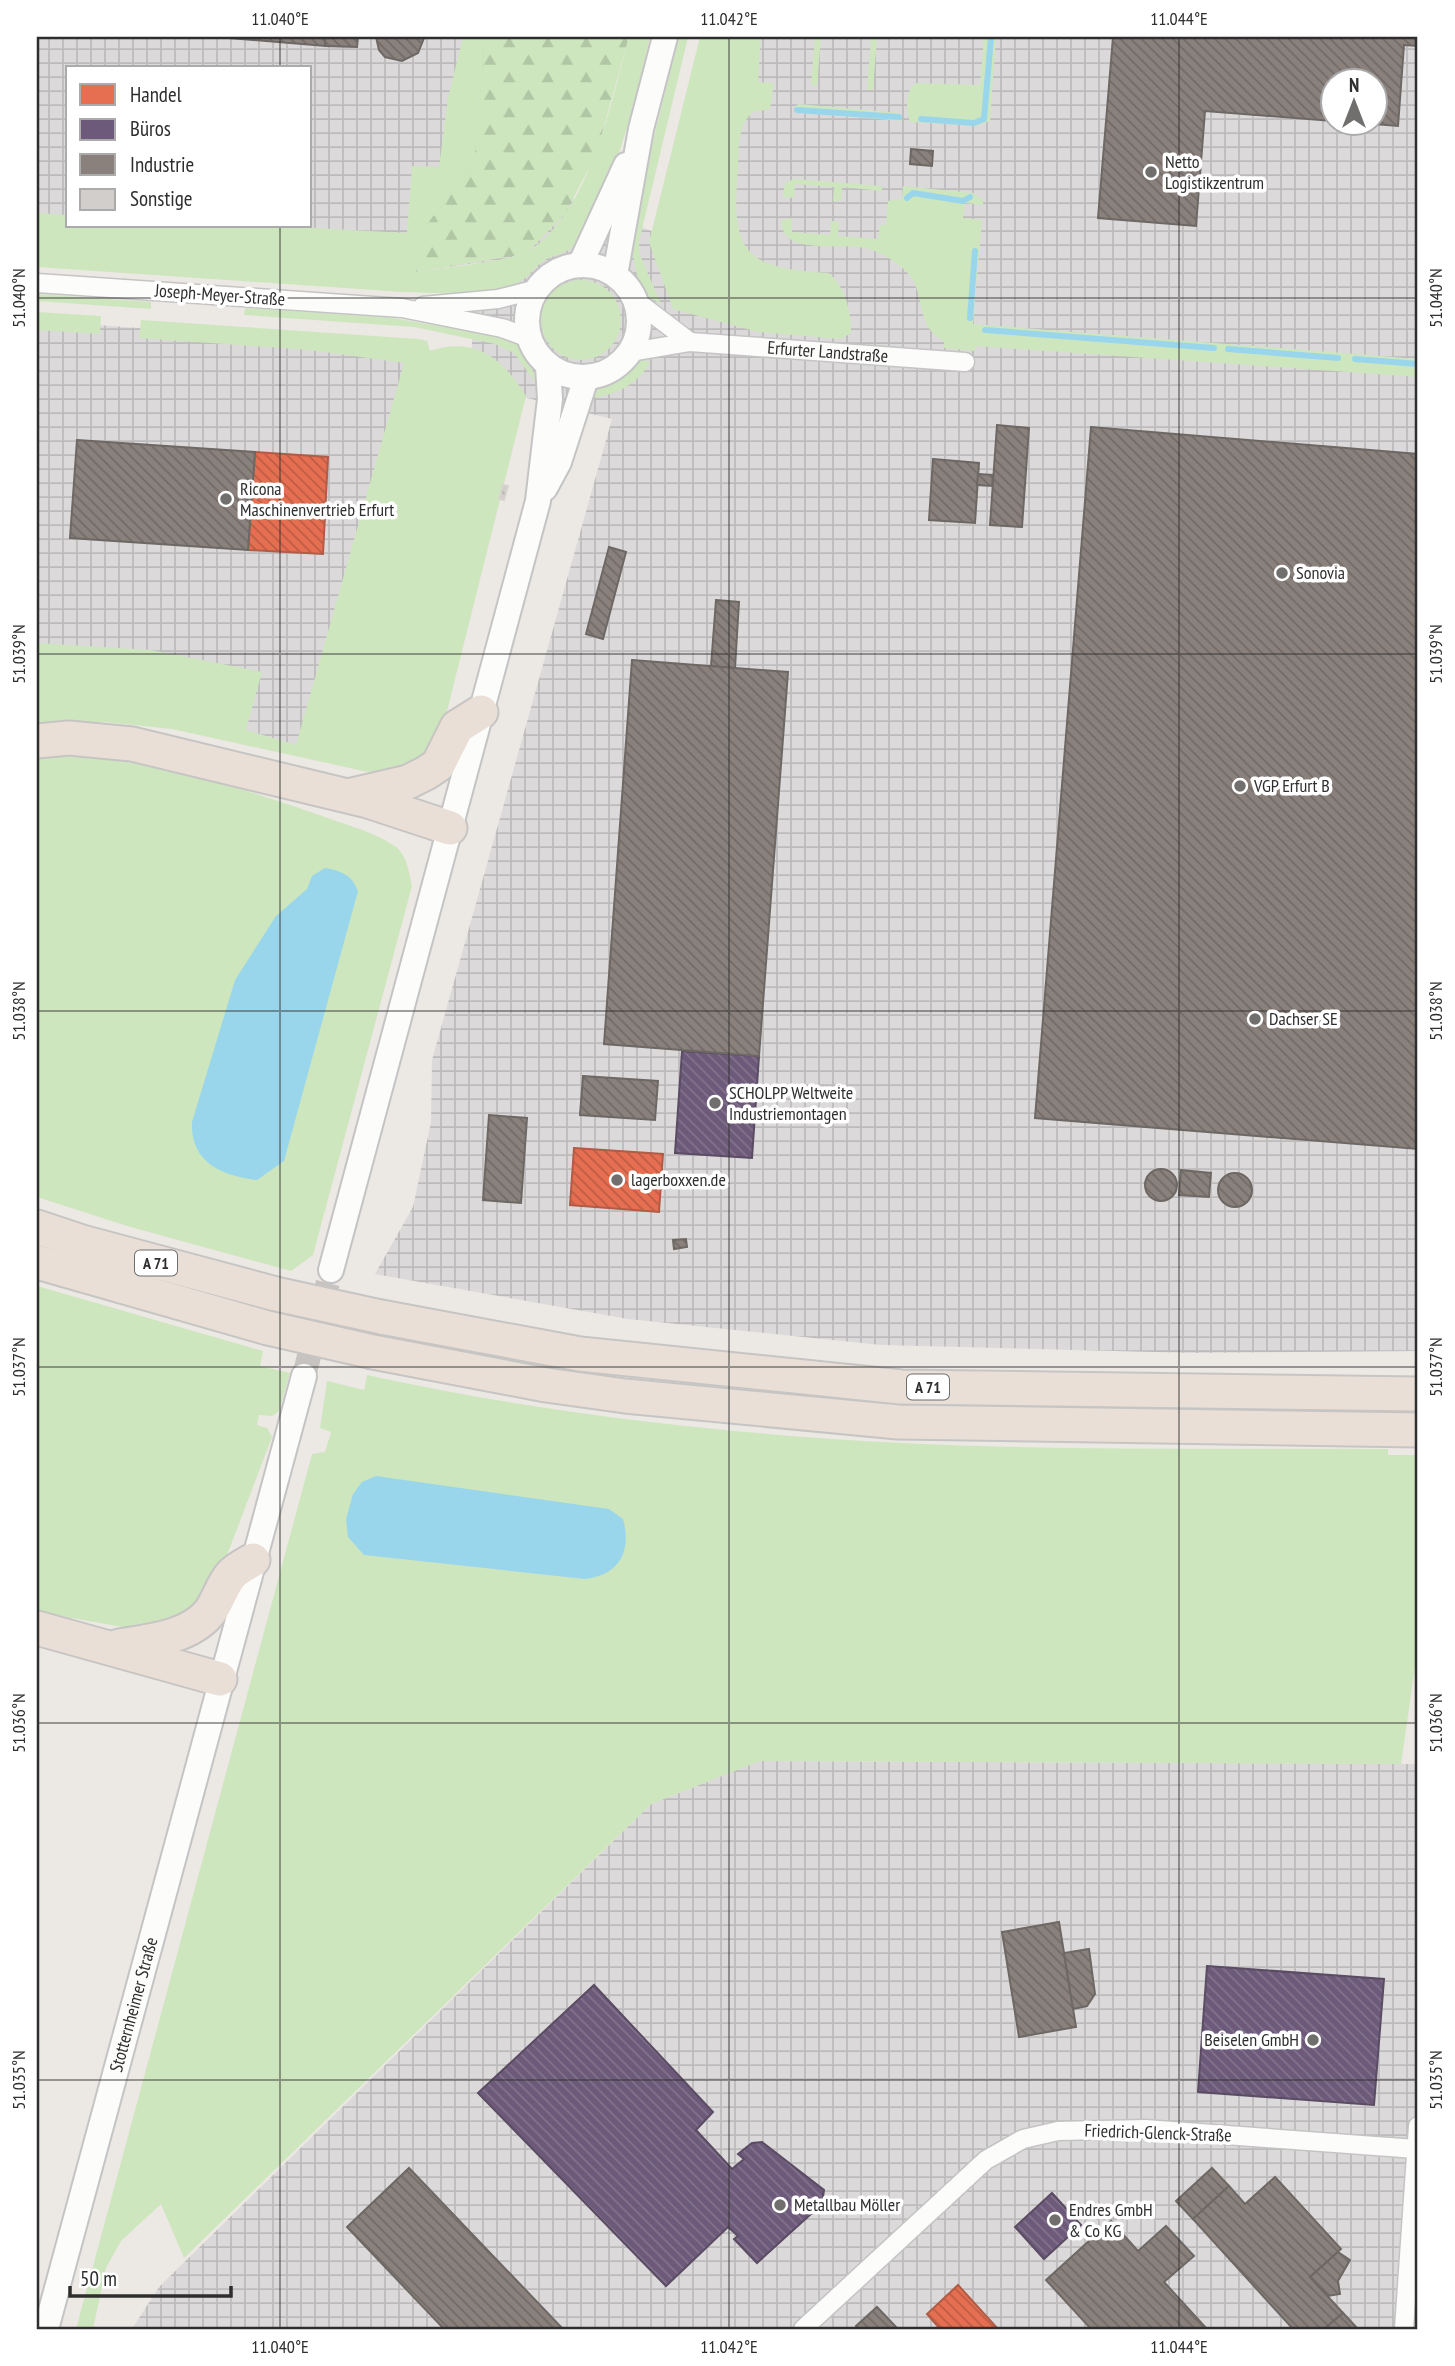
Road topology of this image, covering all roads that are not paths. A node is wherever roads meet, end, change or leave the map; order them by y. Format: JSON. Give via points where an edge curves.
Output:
{"nodes":[{"id":1,"x":665,"y":37,"type":"edge"},
{"id":2,"x":641,"y":129,"type":"junction"},
{"id":3,"x":580,"y":265,"type":"junction"},
{"id":4,"x":615,"y":275,"type":"junction"},
{"id":5,"x":37,"y":283,"type":"edge"},
{"id":6,"x":537,"y":289,"type":"junction"},
{"id":7,"x":636,"y":301,"type":"junction"},
{"id":8,"x":402,"y":307,"type":"junction"},
{"id":9,"x":529,"y":338,"type":"junction"},
{"id":10,"x":690,"y":342,"type":"junction"},
{"id":11,"x":631,"y":352,"type":"junction"},
{"id":12,"x":965,"y":362,"type":"dead end"},
{"id":13,"x":548,"y":366,"type":"junction"},
{"id":14,"x":586,"y":378,"type":"junction"},
{"id":15,"x":538,"y":501,"type":"junction"},
{"id":16,"x":481,"y":712,"type":"junction"},
{"id":17,"x":37,"y":740,"type":"edge"},
{"id":18,"x":346,"y":796,"type":"junction"},
{"id":19,"x":450,"y":828,"type":"junction"},
{"id":20,"x":37,"y":1227,"type":"edge"},
{"id":21,"x":37,"y":1262,"type":"edge"},
{"id":22,"x":331,"y":1270,"type":"tunnel mouth"},
{"id":23,"x":304,"y":1376,"type":"tunnel mouth"},
{"id":24,"x":1403,"y":1394,"type":"edge"},
{"id":25,"x":1403,"y":1430,"type":"edge"},
{"id":26,"x":253,"y":1560,"type":"junction"},
{"id":27,"x":37,"y":1628,"type":"edge"},
{"id":28,"x":113,"y":1647,"type":"junction"},
{"id":29,"x":219,"y":1679,"type":"junction"},
{"id":30,"x":1418,"y":2126,"type":"edge"},
{"id":31,"x":1416,"y":2149,"type":"junction"},
{"id":32,"x":46,"y":2329,"type":"edge"},
{"id":33,"x":803,"y":2329,"type":"edge"},
{"id":34,"x":1404,"y":2329,"type":"edge"}],
"edges":[{"from":1,"to":2,"type":"main road"},
{"from":2,"to":3,"type":"main road"},
{"from":2,"to":4,"type":"main road"},
{"from":3,"to":4,"type":"main road"},
{"from":3,"to":6,"type":"main road","via":[[563,268]]},
{"from":4,"to":7,"type":"main road"},
{"from":5,"to":8,"type":"street","name":"Joseph-Meyer-Straße"},
{"from":6,"to":8,"type":"street","name":"Joseph-Meyer-Straße","via":[[498,299]]},
{"from":6,"to":9,"type":"main road","via":[[527,314]]},
{"from":7,"to":10,"type":"street"},
{"from":7,"to":11,"type":"main road","via":[[639,327]]},
{"from":8,"to":9,"type":"street","name":"Joseph-Meyer-Straße"},
{"from":9,"to":13,"type":"main road"},
{"from":10,"to":11,"type":"street","name":"Erfurter Landstraße"},
{"from":10,"to":12,"type":"street","name":"Erfurter Landstraße"},
{"from":11,"to":14,"type":"main road","via":[[611,369]]},
{"from":13,"to":14,"type":"main road"},
{"from":13,"to":15,"type":"main road","via":[[550,400]]},
{"from":14,"to":15,"type":"main road","via":[[559,462]]},
{"from":15,"to":16,"type":"main road"},
{"from":16,"to":18,"type":"highway","via":[[457,727],[438,765],[426,773],[408,782]]},
{"from":16,"to":19,"type":"main road"},
{"from":17,"to":18,"type":"highway","via":[[132,744]]},
{"from":18,"to":19,"type":"highway"},
{"from":19,"to":22,"type":"main road"},
{"from":20,"to":24,"type":"highway","number":"A 71","bridge":true,"via":[[276,1294],[580,1353],[901,1387]]},
{"from":21,"to":25,"type":"highway","number":"A 71","bridge":true,"via":[[268,1328],[373,1352],[625,1396],[898,1422]]},
{"from":23,"to":26,"type":"main road","name":"Stotternheimer Straße"},
{"from":26,"to":28,"type":"highway","via":[[230,1576],[207,1616],[164,1638]]},
{"from":26,"to":29,"type":"main road","name":"Stotternheimer Straße"},
{"from":27,"to":28,"type":"highway"},
{"from":28,"to":29,"type":"highway"},
{"from":29,"to":32,"type":"main road","name":"Stotternheimer Straße"},
{"from":30,"to":31,"type":"street"},
{"from":31,"to":33,"type":"street","name":"Friedrich-Glenck-Straße","via":[[1146,2129],[1058,2131],[1023,2139],[986,2160]]},
{"from":31,"to":34,"type":"street"}]}
